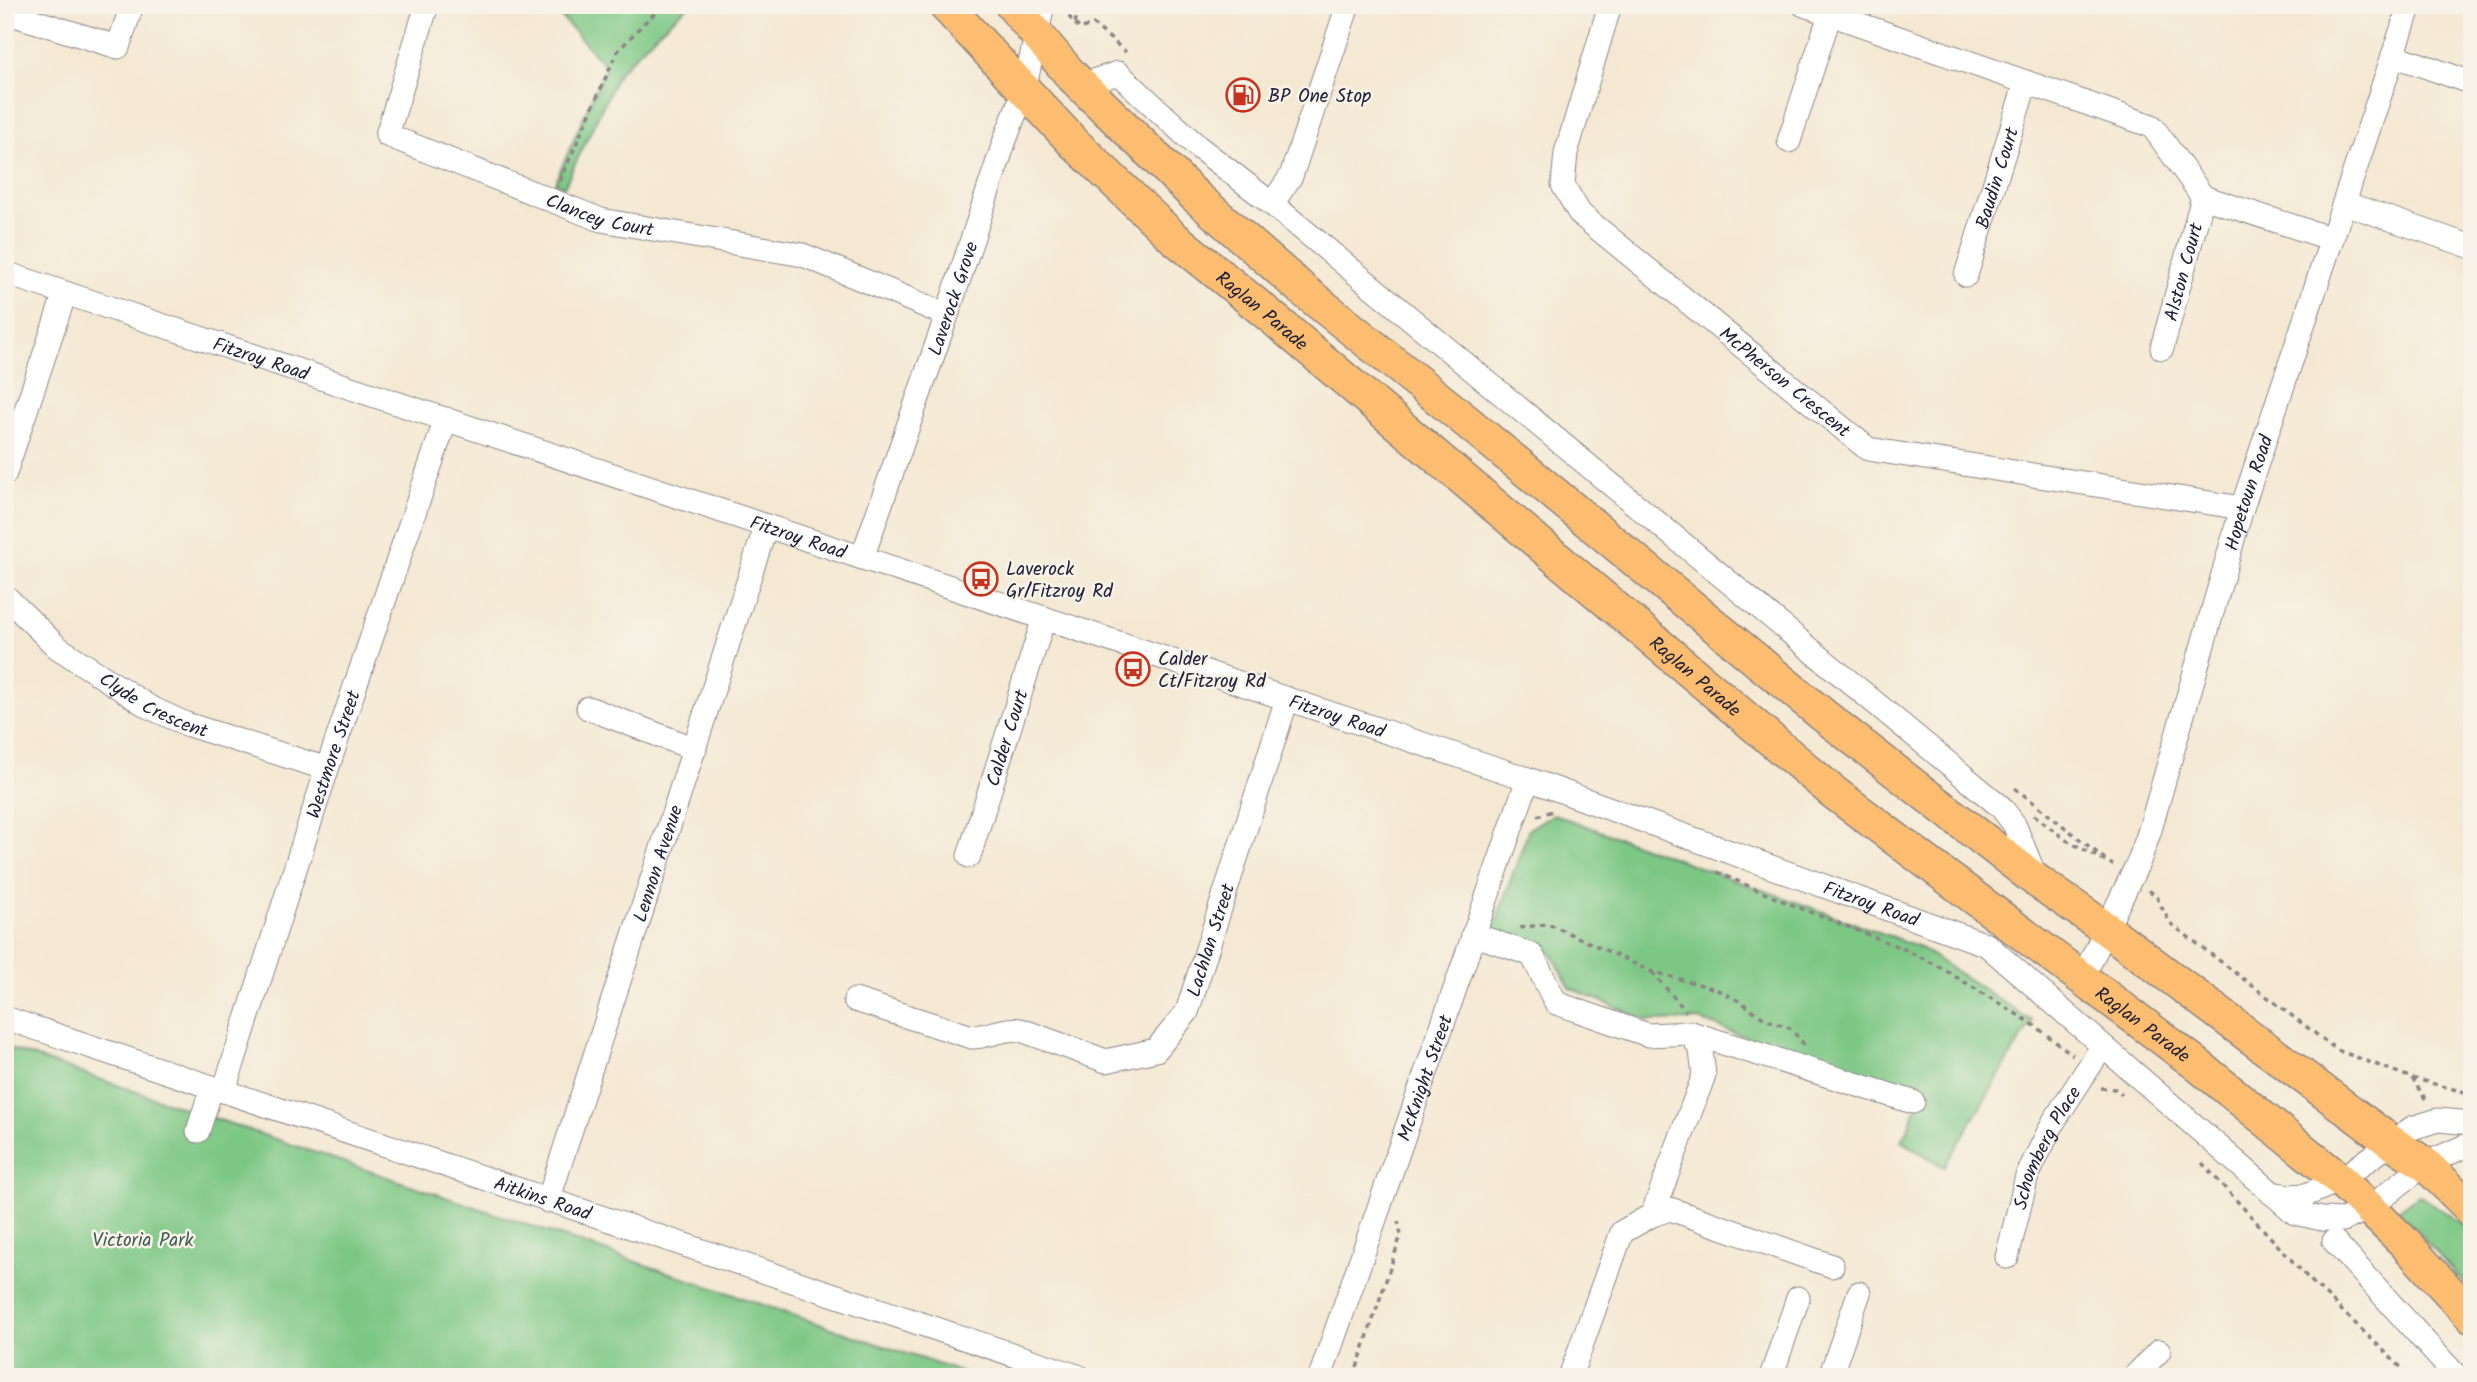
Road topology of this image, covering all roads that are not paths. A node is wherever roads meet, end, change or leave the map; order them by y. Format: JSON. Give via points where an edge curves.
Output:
{"nodes":[{"id":1,"x":132,"y":5,"type":"edge"},
{"id":2,"x":427,"y":5,"type":"edge"},
{"id":3,"x":945,"y":5,"type":"edge"},
{"id":4,"x":1012,"y":5,"type":"edge"},
{"id":5,"x":1348,"y":5,"type":"edge"},
{"id":6,"x":1610,"y":5,"type":"edge"},
{"id":7,"x":1804,"y":5,"type":"edge"},
{"id":8,"x":2410,"y":5,"type":"edge"},
{"id":9,"x":5,"y":12,"type":"edge"},
{"id":10,"x":1830,"y":14,"type":"junction"},
{"id":11,"x":1041,"y":21,"type":"edge"},
{"id":12,"x":2393,"y":55,"type":"junction"},
{"id":13,"x":2026,"y":82,"type":"junction"},
{"id":14,"x":2472,"y":83,"type":"edge"},
{"id":15,"x":1082,"y":85,"type":"junction"},
{"id":16,"x":1024,"y":90,"type":"junction"},
{"id":17,"x":1789,"y":141,"type":"dead end"},
{"id":18,"x":2203,"y":197,"type":"junction"},
{"id":19,"x":2344,"y":203,"type":"junction"},
{"id":20,"x":1272,"y":204,"type":"junction"},
{"id":21,"x":2332,"y":239,"type":"junction"},
{"id":22,"x":2472,"y":247,"type":"edge"},
{"id":23,"x":5,"y":273,"type":"edge"},
{"id":24,"x":1966,"y":275,"type":"dead end"},
{"id":25,"x":65,"y":293,"type":"junction"},
{"id":26,"x":947,"y":315,"type":"junction"},
{"id":27,"x":2162,"y":348,"type":"dead end"},
{"id":28,"x":446,"y":419,"type":"junction"},
{"id":29,"x":5,"y":473,"type":"edge"},
{"id":30,"x":2242,"y":508,"type":"junction"},
{"id":31,"x":766,"y":526,"type":"junction"},
{"id":32,"x":862,"y":558,"type":"junction"},
{"id":33,"x":5,"y":596,"type":"edge"},
{"id":34,"x":1044,"y":618,"type":"junction"},
{"id":35,"x":1287,"y":699,"type":"junction"},
{"id":36,"x":588,"y":708,"type":"dead end"},
{"id":37,"x":695,"y":749,"type":"junction"},
{"id":38,"x":327,"y":769,"type":"junction"},
{"id":39,"x":1528,"y":779,"type":"junction"},
{"id":40,"x":969,"y":856,"type":"dead end"},
{"id":41,"x":2037,"y":881,"type":"junction"},
{"id":42,"x":2105,"y":928,"type":"junction"},
{"id":43,"x":1473,"y":934,"type":"junction"},
{"id":44,"x":2083,"y":977,"type":"junction"},
{"id":45,"x":855,"y":1000,"type":"dead end"},
{"id":46,"x":5,"y":1018,"type":"edge"},
{"id":47,"x":1690,"y":1033,"type":"junction"},
{"id":48,"x":2102,"y":1047,"type":"junction"},
{"id":49,"x":218,"y":1089,"type":"junction"},
{"id":50,"x":1913,"y":1102,"type":"dead end"},
{"id":51,"x":2472,"y":1123,"type":"edge"},
{"id":52,"x":198,"y":1131,"type":"dead end"},
{"id":53,"x":2392,"y":1142,"type":"junction"},
{"id":54,"x":2472,"y":1143,"type":"edge"},
{"id":55,"x":2425,"y":1164,"type":"junction"},
{"id":56,"x":2340,"y":1180,"type":"junction"},
{"id":57,"x":2272,"y":1193,"type":"junction"},
{"id":58,"x":548,"y":1201,"type":"junction"},
{"id":59,"x":2368,"y":1209,"type":"junction"},
{"id":60,"x":2472,"y":1210,"type":"edge"},
{"id":61,"x":1653,"y":1215,"type":"junction"},
{"id":62,"x":2334,"y":1241,"type":"dead end"},
{"id":63,"x":2007,"y":1257,"type":"dead end"},
{"id":64,"x":1832,"y":1266,"type":"dead end"},
{"id":65,"x":1859,"y":1293,"type":"dead end"},
{"id":66,"x":1798,"y":1298,"type":"dead end"},
{"id":67,"x":2472,"y":1317,"type":"edge"},
{"id":68,"x":2159,"y":1350,"type":"dead end"},
{"id":69,"x":1080,"y":1377,"type":"edge"},
{"id":70,"x":1320,"y":1377,"type":"edge"},
{"id":71,"x":1570,"y":1377,"type":"edge"},
{"id":72,"x":1770,"y":1377,"type":"edge"},
{"id":73,"x":1830,"y":1377,"type":"edge"},
{"id":74,"x":2134,"y":1377,"type":"edge"},
{"id":75,"x":2457,"y":1377,"type":"edge"}],
"edges":[{"from":1,"to":9,"type":"street","via":[[118,47]]},
{"from":2,"to":26,"type":"street","name":"Clancey Court","via":[[387,135],[601,220],[803,255]]},
{"from":3,"to":16,"type":"highway","name":"Raglan Parade"},
{"from":4,"to":11,"type":"highway","name":"Raglan Parade"},
{"from":5,"to":20,"type":"street","via":[[1291,176]]},
{"from":6,"to":30,"type":"street","name":"McPherson Crescent","via":[[1566,153],[1563,185],[1580,214],[1868,449]]},
{"from":7,"to":10,"type":"street"},
{"from":8,"to":12,"type":"street","name":"Hopetoun Road"},
{"from":10,"to":13,"type":"street"},
{"from":10,"to":17,"type":"street"},
{"from":11,"to":15,"type":"highway","name":"Raglan Parade"},
{"from":11,"to":16,"type":"street","name":"Laverock Grove"},
{"from":12,"to":14,"type":"street"},
{"from":12,"to":19,"type":"street","name":"Hopetoun Road"},
{"from":13,"to":18,"type":"street","via":[[2152,126]]},
{"from":13,"to":24,"type":"street","name":"Baudin Court"},
{"from":15,"to":20,"type":"street","via":[[1118,73],[1197,146]]},
{"from":15,"to":41,"type":"highway","name":"Raglan Parade","via":[[1194,195],[1303,290],[1823,715]]},
{"from":16,"to":26,"type":"street","name":"Laverock Grove"},
{"from":16,"to":44,"type":"highway","name":"Raglan Parade","via":[[1173,237],[1833,792]]},
{"from":18,"to":21,"type":"street"},
{"from":18,"to":27,"type":"street","name":"Alston Court"},
{"from":19,"to":21,"type":"street","name":"Hopetoun Road"},
{"from":19,"to":22,"type":"street"},
{"from":20,"to":41,"type":"street","via":[[2001,807],[2014,824]]},
{"from":21,"to":30,"type":"street","name":"Hopetoun Road"},
{"from":23,"to":25,"type":"street","name":"Fitzroy Road"},
{"from":25,"to":28,"type":"street","name":"Fitzroy Road"},
{"from":25,"to":29,"type":"street"},
{"from":26,"to":32,"type":"street","name":"Laverock Grove"},
{"from":28,"to":31,"type":"street","name":"Fitzroy Road"},
{"from":28,"to":38,"type":"street","name":"Westmore Street"},
{"from":30,"to":42,"type":"street","name":"Hopetoun Road","via":[[2149,833]]},
{"from":31,"to":32,"type":"street","name":"Fitzroy Road"},
{"from":31,"to":37,"type":"street","name":"Lennon Avenue"},
{"from":32,"to":34,"type":"street","name":"Fitzroy Road"},
{"from":33,"to":38,"type":"street","name":"Clyde Crescent","via":[[57,647],[149,707],[186,724]]},
{"from":34,"to":35,"type":"street","name":"Fitzroy Road"},
{"from":34,"to":40,"type":"street","name":"Calder Court"},
{"from":35,"to":39,"type":"street","name":"Fitzroy Road"},
{"from":35,"to":45,"type":"street","name":"Lachlan Street","via":[[1186,1013],[1156,1050],[1106,1061],[1035,1033],[1013,1028],[972,1037]]},
{"from":36,"to":37,"type":"street"},
{"from":37,"to":58,"type":"street","name":"Lennon Avenue"},
{"from":38,"to":49,"type":"street","name":"Westmore Street"},
{"from":39,"to":43,"type":"street","name":"McKnight Street"},
{"from":39,"to":48,"type":"street","name":"Fitzroy Road","via":[[1987,945]]},
{"from":41,"to":42,"type":"highway","name":"Raglan Parade"},
{"from":42,"to":44,"type":"street","name":"Hopetoun Road"},
{"from":42,"to":53,"type":"highway","name":"Raglan Parade"},
{"from":43,"to":47,"type":"street","via":[[1532,955],[1556,1003],[1648,1034]]},
{"from":43,"to":70,"type":"street","name":"McKnight Street"},
{"from":44,"to":56,"type":"highway","name":"Raglan Parade"},
{"from":46,"to":49,"type":"street","name":"Aitkins Road"},
{"from":47,"to":50,"type":"street"},
{"from":47,"to":61,"type":"street","via":[[1701,1051],[1704,1075]]},
{"from":48,"to":57,"type":"street","name":"Fitzroy Road"},
{"from":48,"to":63,"type":"street","name":"Schomberg Place","via":[[2054,1121],[2027,1176]]},
{"from":49,"to":52,"type":"street","name":"Westmore Street"},
{"from":49,"to":58,"type":"street","name":"Aitkins Road"},
{"from":51,"to":53,"type":"street","via":[[2438,1120],[2413,1128]]},
{"from":53,"to":55,"type":"highway","name":"Raglan Parade"},
{"from":53,"to":56,"type":"street"},
{"from":54,"to":55,"type":"street","name":"Fitzroy Road"},
{"from":55,"to":59,"type":"street","name":"Fitzroy Road"},
{"from":55,"to":60,"type":"highway","name":"Raglan Parade"},
{"from":56,"to":57,"type":"street","via":[[2306,1195]]},
{"from":56,"to":59,"type":"highway","name":"Raglan Parade"},
{"from":57,"to":59,"type":"street","name":"Fitzroy Road","via":[[2295,1213],[2322,1219],[2343,1220]]},
{"from":58,"to":69,"type":"street","name":"Aitkins Road"},
{"from":59,"to":67,"type":"highway","name":"Raglan Parade"},
{"from":61,"to":64,"type":"street","via":[[1670,1209]]},
{"from":61,"to":71,"type":"street","via":[[1622,1232]]},
{"from":62,"to":75,"type":"street"},
{"from":65,"to":73,"type":"street"},
{"from":66,"to":72,"type":"street"},
{"from":68,"to":74,"type":"street"}]}
